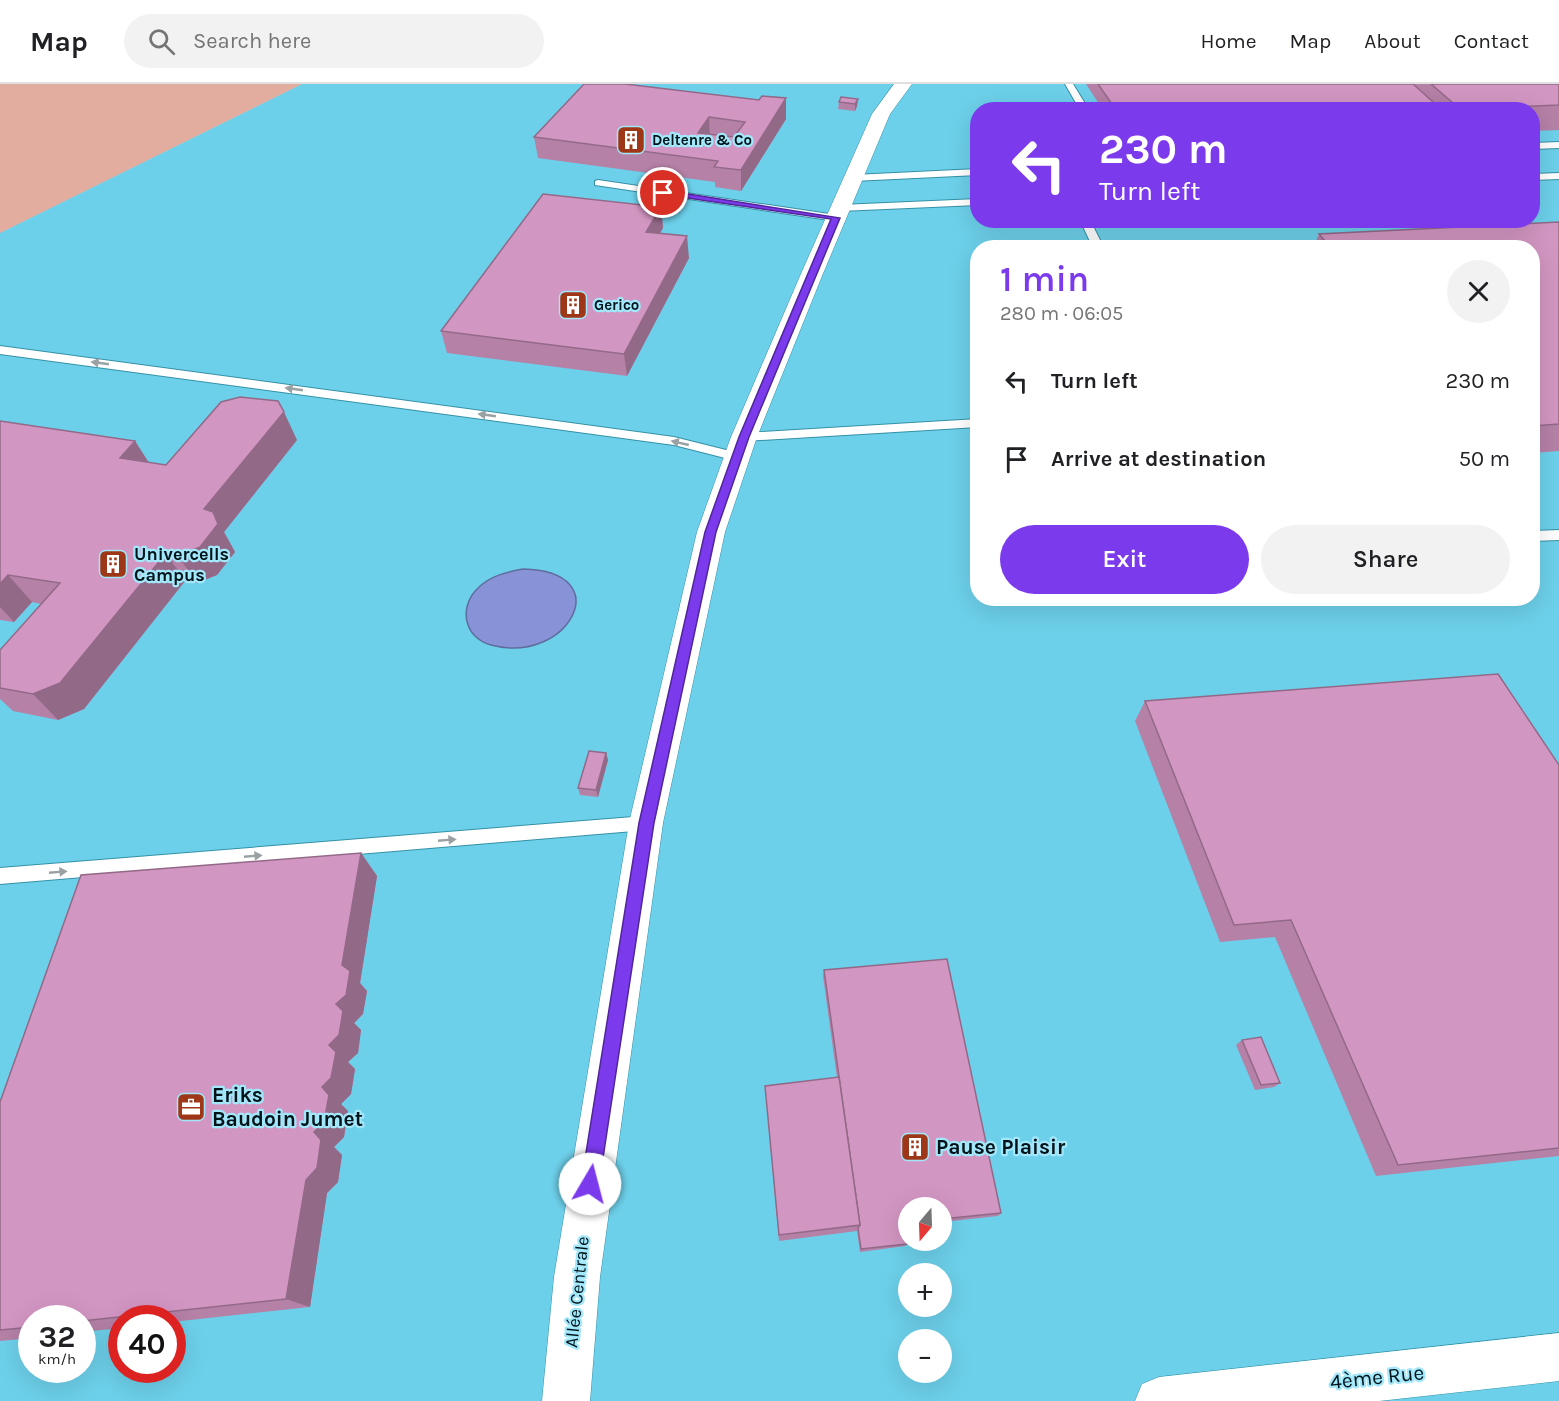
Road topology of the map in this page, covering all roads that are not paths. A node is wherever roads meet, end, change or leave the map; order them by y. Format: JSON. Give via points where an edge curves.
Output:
{"nodes":[{"id":1,"x":903,"y":84,"type":"edge"},
{"id":2,"x":1069,"y":84,"type":"edge"},
{"id":3,"x":1080,"y":102,"type":"edge"},
{"id":4,"x":1559,"y":145,"type":"edge"},
{"id":5,"x":1540,"y":146,"type":"edge"},
{"id":6,"x":970,"y":172,"type":"edge"},
{"id":7,"x":1559,"y":176,"type":"edge"},
{"id":8,"x":1540,"y":177,"type":"edge"},
{"id":9,"x":853,"y":178,"type":"junction"},
{"id":10,"x":598,"y":183,"type":"dead end"},
{"id":11,"x":970,"y":203,"type":"edge"},
{"id":12,"x":838,"y":213,"type":"junction"},
{"id":13,"x":0,"y":350,"type":"edge"},
{"id":14,"x":970,"y":424,"type":"edge"},
{"id":15,"x":740,"y":447,"type":"junction"},
{"id":16,"x":1559,"y":534,"type":"edge"},
{"id":17,"x":1540,"y":535,"type":"edge"},
{"id":18,"x":646,"y":823,"type":"junction"},
{"id":19,"x":0,"y":876,"type":"edge"},
{"id":20,"x":1559,"y":1357,"type":"edge"},
{"id":21,"x":566,"y":1401,"type":"edge"},
{"id":22,"x":1159,"y":1401,"type":"edge"}],
"edges":[{"from":1,"to":9,"type":"street","name":"Allée Centrale","via":[[881,114]]},
{"from":2,"to":3,"type":"lane"},
{"from":4,"to":5,"type":"lane"},
{"from":6,"to":9,"type":"lane"},
{"from":7,"to":8,"type":"lane"},
{"from":9,"to":12,"type":"street","name":"Allée Centrale"},
{"from":10,"to":12,"type":"lane"},
{"from":11,"to":12,"type":"lane"},
{"from":12,"to":15,"type":"street","name":"Allée Centrale"},
{"from":15,"to":13,"type":"lane","one_way":true},
{"from":14,"to":15,"type":"lane"},
{"from":15,"to":18,"type":"street","name":"Allée Centrale","via":[[711,532]]},
{"from":16,"to":17,"type":"lane"},
{"from":19,"to":18,"type":"lane","one_way":true},
{"from":18,"to":21,"type":"street","name":"Allée Centrale","via":[[577,1277]]},
{"from":20,"to":22,"type":"street","name":"4ème Rue"}]}
